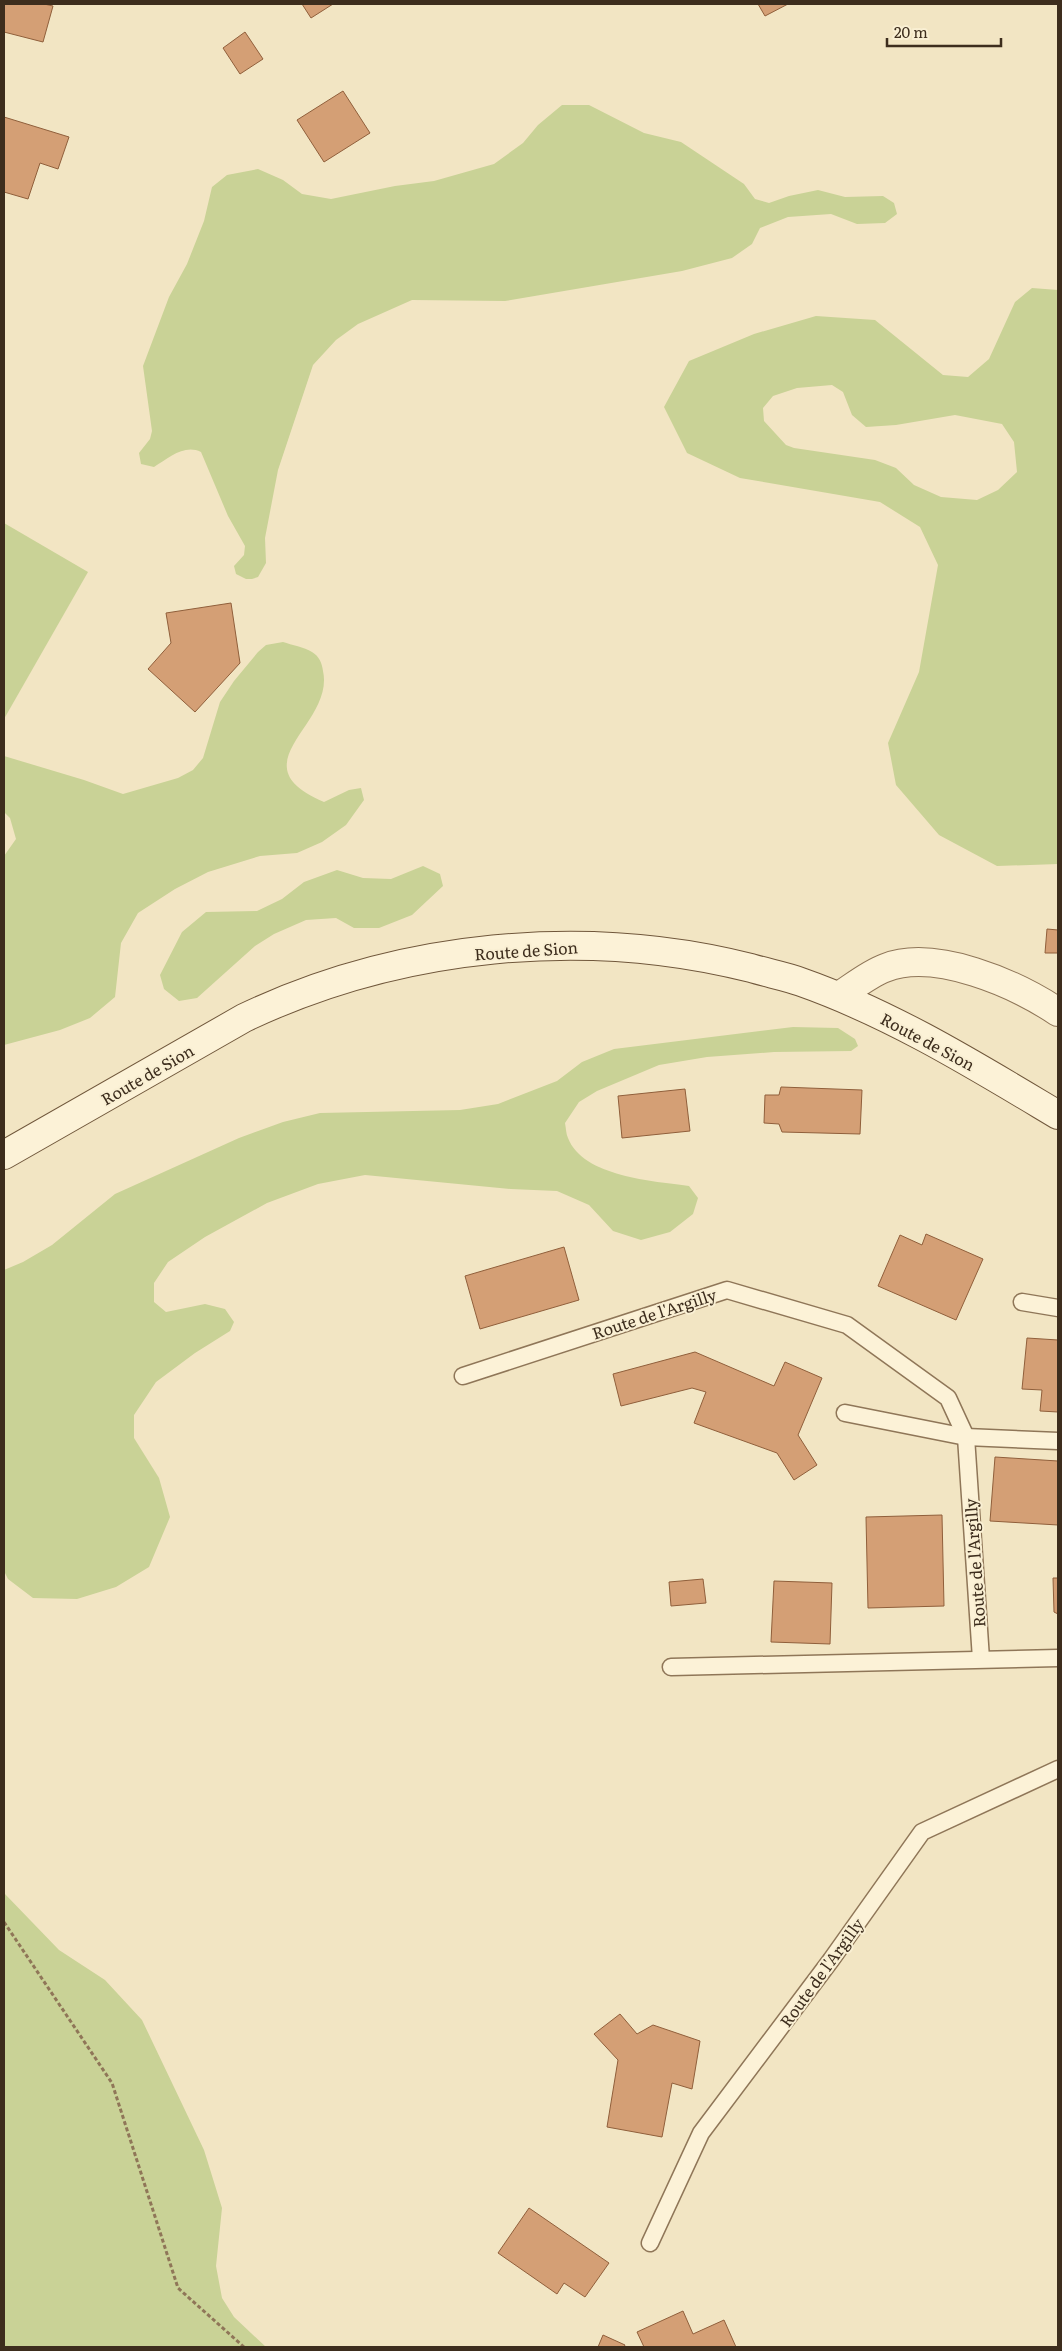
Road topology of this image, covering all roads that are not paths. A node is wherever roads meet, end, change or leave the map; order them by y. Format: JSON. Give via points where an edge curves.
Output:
{"nodes":[{"id":1,"x":839,"y":996,"type":"junction"},
{"id":2,"x":1058,"y":1012,"type":"edge"},
{"id":3,"x":1058,"y":1115,"type":"edge"},
{"id":4,"x":4,"y":1155,"type":"edge"},
{"id":5,"x":1022,"y":1302,"type":"dead end"},
{"id":6,"x":1058,"y":1308,"type":"edge"},
{"id":7,"x":463,"y":1376,"type":"dead end"},
{"id":8,"x":845,"y":1413,"type":"dead end"},
{"id":9,"x":966,"y":1437,"type":"junction"},
{"id":10,"x":1058,"y":1441,"type":"edge"},
{"id":11,"x":1058,"y":1658,"type":"edge"},
{"id":12,"x":980,"y":1659,"type":"junction"},
{"id":13,"x":671,"y":1667,"type":"dead end"},
{"id":14,"x":1058,"y":1769,"type":"edge"},
{"id":15,"x":650,"y":2243,"type":"dead end"}],
"edges":[{"from":1,"to":2,"type":"main road","via":[[884,968],[906,963],[938,964],[974,972],[1008,985]]},
{"from":1,"to":3,"type":"main road","name":"Route de Sion","via":[[974,1065]]},
{"from":1,"to":4,"type":"main road","name":"Route de Sion","via":[[798,980],[722,961],[614,946],[528,946],[405,964],[336,981],[252,1014]]},
{"from":5,"to":6,"type":"lane"},
{"from":7,"to":9,"type":"lane","name":"Route de l'Argilly","via":[[727,1290],[847,1325],[948,1398]]},
{"from":8,"to":9,"type":"lane"},
{"from":9,"to":10,"type":"lane"},
{"from":9,"to":12,"type":"lane","name":"Route de l'Argilly"},
{"from":11,"to":12,"type":"lane"},
{"from":12,"to":13,"type":"lane"},
{"from":14,"to":15,"type":"lane","name":"Route de l'Argilly","via":[[922,1832],[701,2134]]}]}
